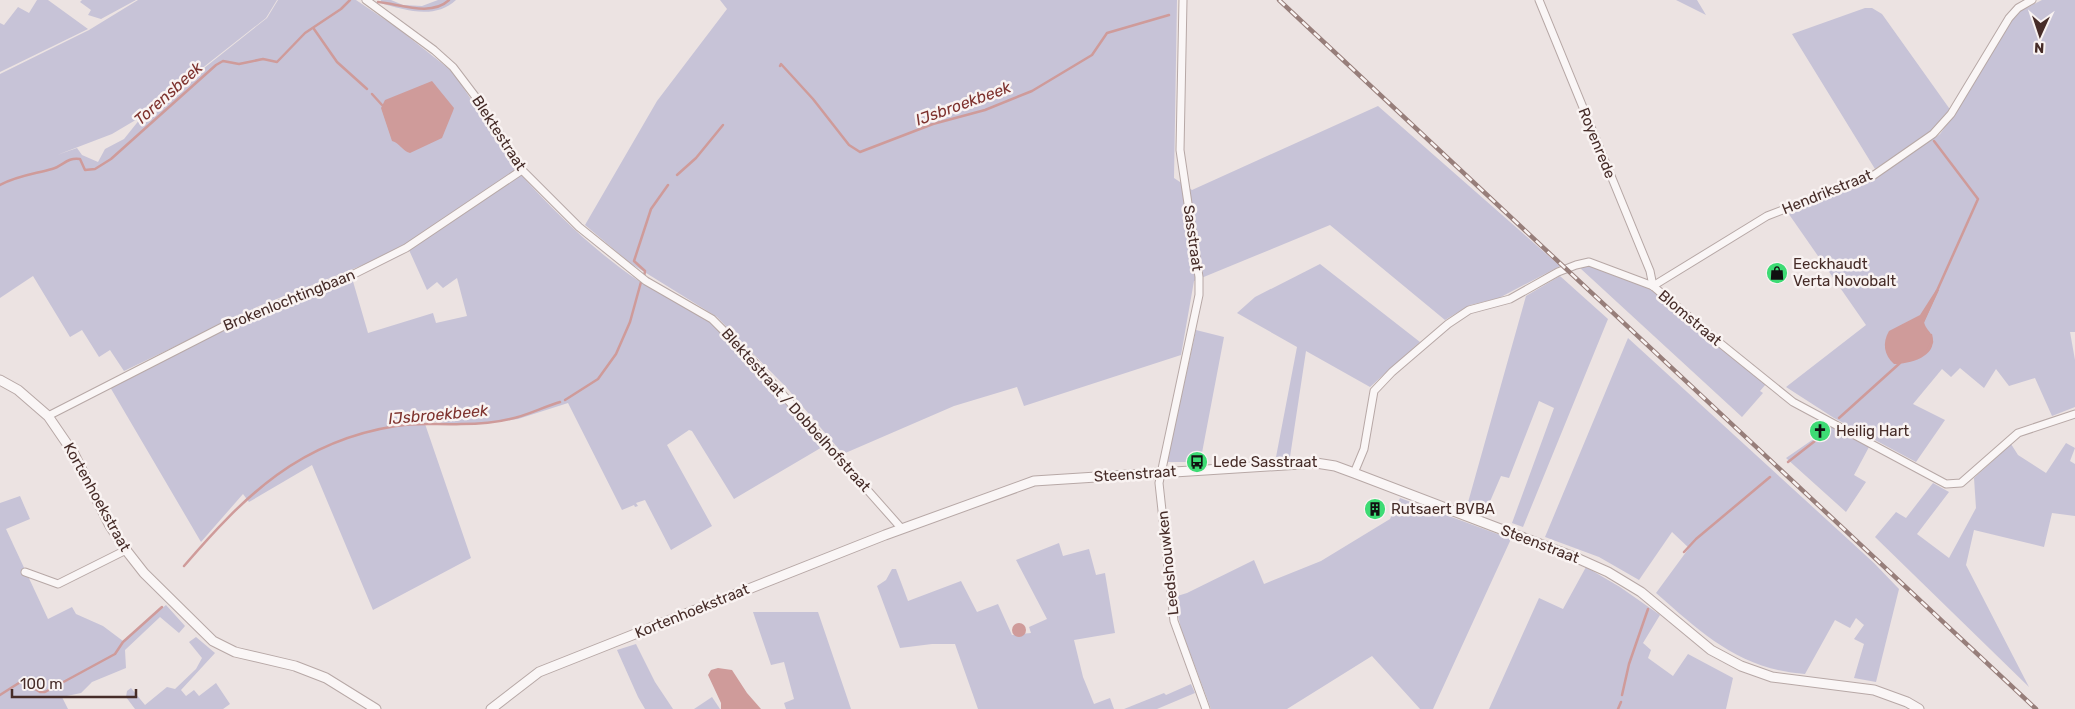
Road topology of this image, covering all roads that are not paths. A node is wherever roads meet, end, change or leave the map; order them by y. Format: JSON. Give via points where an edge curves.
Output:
{"nodes":[{"id":1,"x":366,"y":0,"type":"edge"},
{"id":2,"x":1182,"y":0,"type":"edge"},
{"id":3,"x":1539,"y":0,"type":"edge"},
{"id":4,"x":2032,"y":0,"type":"edge"},
{"id":5,"x":522,"y":170,"type":"junction"},
{"id":6,"x":630,"y":271,"type":"joint"},
{"id":7,"x":1653,"y":286,"type":"junction"},
{"id":8,"x":0,"y":380,"type":"edge"},
{"id":9,"x":2075,"y":414,"type":"edge"},
{"id":10,"x":48,"y":416,"type":"junction"},
{"id":11,"x":1160,"y":471,"type":"junction"},
{"id":12,"x":1354,"y":473,"type":"junction"},
{"id":13,"x":902,"y":529,"type":"junction"},
{"id":14,"x":126,"y":550,"type":"junction"},
{"id":15,"x":25,"y":572,"type":"dead end"},
{"id":16,"x":376,"y":709,"type":"edge"},
{"id":17,"x":490,"y":709,"type":"edge"},
{"id":18,"x":1206,"y":709,"type":"edge"},
{"id":19,"x":1919,"y":709,"type":"edge"}],
"edges":[{"from":1,"to":5,"type":"street","name":"Blektestraat","via":[[453,67]]},
{"from":2,"to":11,"type":"street","name":"Sasstraat","via":[[1180,150],[1199,295]]},
{"from":3,"to":7,"type":"street","name":"Royenrede","via":[[1650,271]]},
{"from":4,"to":7,"type":"street","name":"Hendrikstraat","via":[[2009,18],[1951,114],[1933,134],[1874,174],[1767,216]]},
{"from":5,"to":6,"type":"street","name":"Blektestraat","via":[[579,227]]},
{"from":5,"to":10,"type":"street","name":"Brokenlochtingbaan","via":[[406,248],[352,275],[226,325]]},
{"from":6,"to":13,"type":"street","name":"Blektestraat / Dobbelhofstraat","via":[[712,319],[746,352]]},
{"from":7,"to":9,"type":"street","name":"Blomstraat","via":[[1793,402],[1946,484],[1961,483],[2018,433]]},
{"from":7,"to":12,"type":"street","name":"Blomstraat","via":[[1596,263],[1582,263],[1558,272],[1510,299],[1469,310],[1459,316],[1374,391],[1364,449]]},
{"from":8,"to":10,"type":"street","name":"Kortenhoekstraat","via":[[18,390]]},
{"from":10,"to":14,"type":"street","name":"Kortenhoekstraat","via":[[74,454],[110,526]]},
{"from":11,"to":12,"type":"street","name":"Steenstraat","via":[[1316,463]]},
{"from":11,"to":13,"type":"street","name":"Steenstraat","via":[[1034,481]]},
{"from":11,"to":18,"type":"street","name":"Leedshouwken","via":[[1174,621]]},
{"from":12,"to":19,"type":"street","name":"Steenstraat","via":[[1608,572],[1641,592],[1711,650],[1741,666],[1772,677],[1874,690]]},
{"from":13,"to":17,"type":"street","name":"Kortenhoekstraat","via":[[539,672]]},
{"from":14,"to":15,"type":"street","via":[[58,584]]},
{"from":14,"to":16,"type":"street","name":"Kortenhoekstraat","via":[[213,641],[235,652],[295,666],[326,678]]}]}
